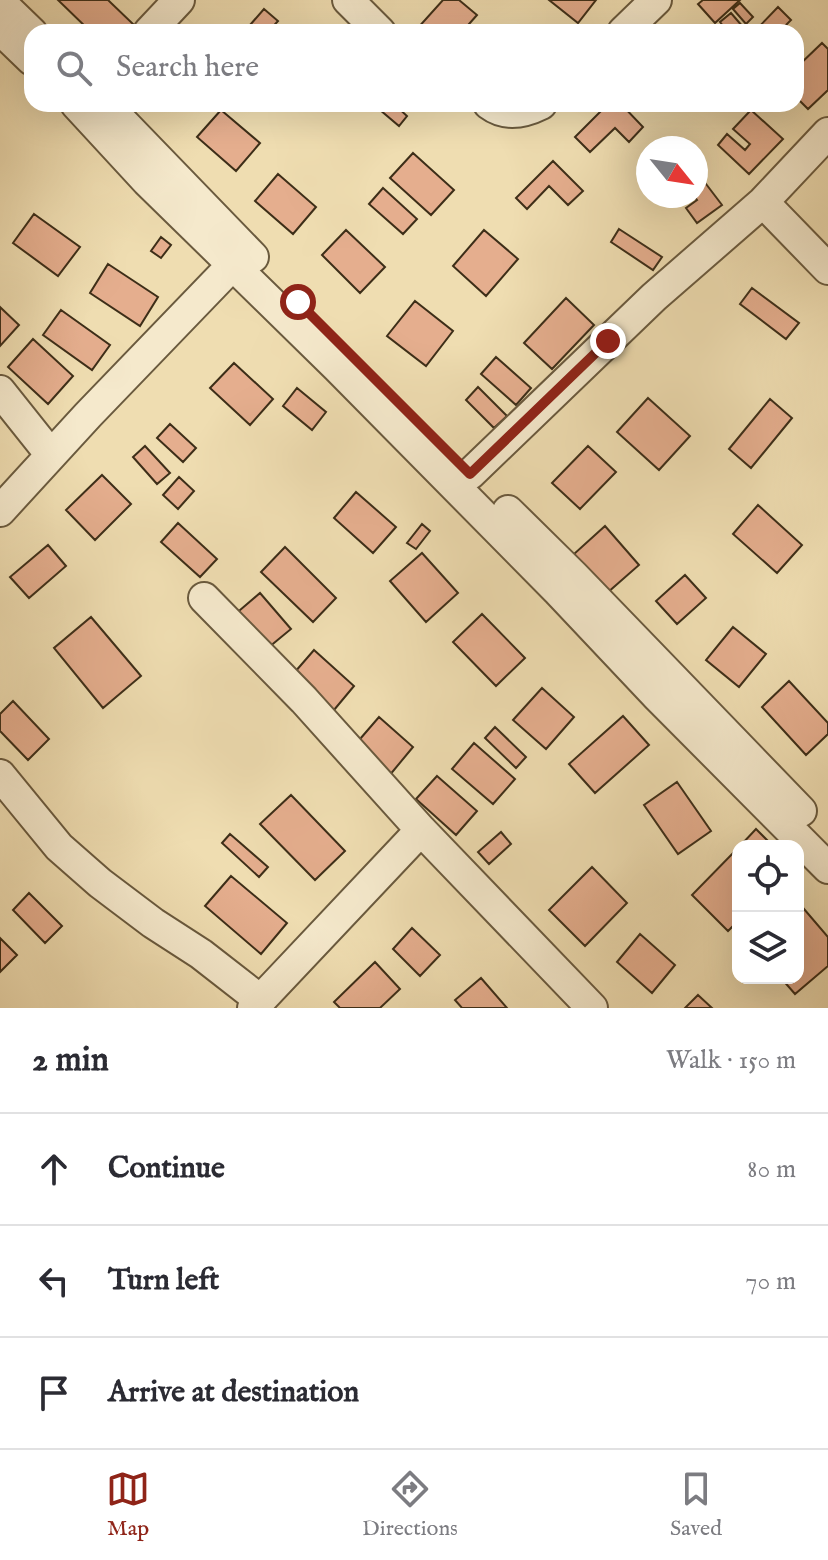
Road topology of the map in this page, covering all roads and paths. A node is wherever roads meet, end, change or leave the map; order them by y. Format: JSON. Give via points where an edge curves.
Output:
{"nodes":[{"id":1,"x":179,"y":0,"type":"edge"},
{"id":2,"x":348,"y":0,"type":"edge"},
{"id":3,"x":656,"y":0,"type":"edge"},
{"id":4,"x":0,"y":2,"type":"edge"},
{"id":5,"x":156,"y":24,"type":"edge"},
{"id":6,"x":372,"y":24,"type":"edge"},
{"id":7,"x":631,"y":24,"type":"edge"},
{"id":8,"x":24,"y":25,"type":"edge"},
{"id":9,"x":0,"y":29,"type":"edge"},
{"id":10,"x":24,"y":52,"type":"edge"},
{"id":11,"x":92,"y":112,"type":"edge"},
{"id":12,"x":828,"y":133,"type":"edge"},
{"id":13,"x":763,"y":202,"type":"junction"},
{"id":14,"x":239,"y":258,"type":"junction"},
{"id":15,"x":828,"y":269,"type":"edge"},
{"id":16,"x":0,"y":391,"type":"edge"},
{"id":17,"x":51,"y":455,"type":"junction"},
{"id":18,"x":470,"y":474,"type":"junction"},
{"id":19,"x":0,"y":511,"type":"edge"},
{"id":20,"x":204,"y":598,"type":"dead end"},
{"id":21,"x":0,"y":775,"type":"edge"},
{"id":22,"x":421,"y":830,"type":"junction"},
{"id":23,"x":828,"y":838,"type":"edge"},
{"id":24,"x":828,"y":868,"type":"edge"},
{"id":25,"x":256,"y":1004,"type":"edge"},
{"id":26,"x":581,"y":1004,"type":"edge"}],
"edges":[{"from":1,"to":5,"type":"street"},
{"from":2,"to":6,"type":"street"},
{"from":3,"to":7,"type":"street"},
{"from":4,"to":8,"type":"street"},
{"from":9,"to":10,"type":"street"},
{"from":11,"to":14,"type":"street"},
{"from":12,"to":13,"type":"street"},
{"from":13,"to":15,"type":"street"},
{"from":13,"to":18,"type":"street","via":[[654,297]]},
{"from":14,"to":17,"type":"street"},
{"from":14,"to":18,"type":"street","via":[[335,337]]},
{"from":14,"to":24,"type":"street","via":[[337,367]]},
{"from":16,"to":17,"type":"street"},
{"from":17,"to":19,"type":"street"},
{"from":18,"to":23,"type":"street"},
{"from":20,"to":22,"type":"street"},
{"from":21,"to":25,"type":"street","via":[[59,847],[153,923],[201,954]]},
{"from":22,"to":25,"type":"street"},
{"from":22,"to":26,"type":"street"}]}
